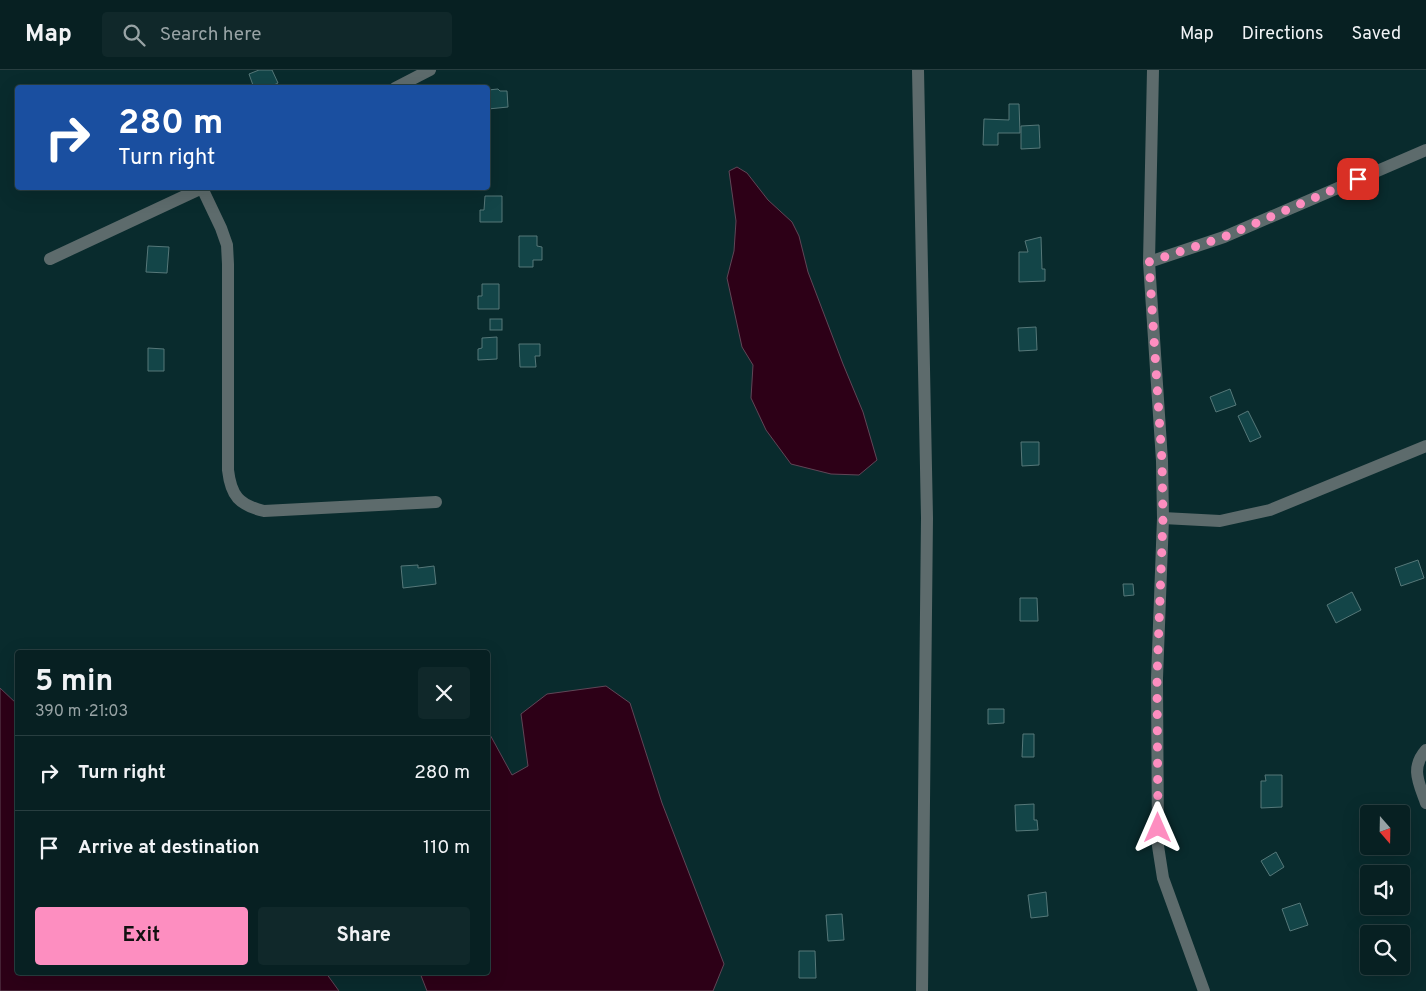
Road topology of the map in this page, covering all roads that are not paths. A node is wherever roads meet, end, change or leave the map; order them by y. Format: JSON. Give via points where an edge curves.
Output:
{"nodes":[{"id":1,"x":430,"y":70,"type":"edge"},
{"id":2,"x":918,"y":70,"type":"edge"},
{"id":3,"x":1153,"y":70,"type":"edge"},
{"id":4,"x":401,"y":85,"type":"edge"},
{"id":5,"x":1426,"y":150,"type":"edge"},
{"id":6,"x":198,"y":190,"type":"edge"},
{"id":7,"x":203,"y":190,"type":"edge"},
{"id":8,"x":50,"y":259,"type":"dead end"},
{"id":9,"x":1149,"y":262,"type":"junction"},
{"id":10,"x":1426,"y":446,"type":"edge"},
{"id":11,"x":436,"y":502,"type":"dead end"},
{"id":12,"x":1163,"y":518,"type":"junction"},
{"id":13,"x":1426,"y":750,"type":"edge"},
{"id":14,"x":1426,"y":803,"type":"edge"},
{"id":15,"x":922,"y":991,"type":"edge"},
{"id":16,"x":1204,"y":991,"type":"edge"}],
"edges":[{"from":1,"to":4,"type":"street"},
{"from":2,"to":15,"type":"street","via":[[927,518]]},
{"from":3,"to":9,"type":"street"},
{"from":5,"to":9,"type":"street","via":[[1224,237]]},
{"from":6,"to":8,"type":"street"},
{"from":7,"to":11,"type":"street","via":[[227,245],[228,470],[235,495],[252,508],[264,511]]},
{"from":9,"to":12,"type":"street"},
{"from":10,"to":12,"type":"street","via":[[1270,510],[1220,521]]},
{"from":12,"to":16,"type":"street","via":[[1157,678],[1158,846],[1163,878]]},
{"from":13,"to":14,"type":"street","via":[[1421,755],[1416,773]]}]}
